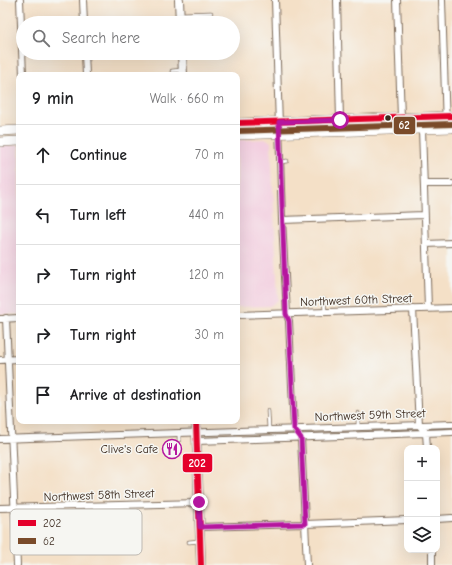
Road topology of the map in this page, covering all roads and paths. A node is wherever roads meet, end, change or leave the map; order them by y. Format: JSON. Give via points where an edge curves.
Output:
{"nodes":[{"id":1,"x":20,"y":0,"type":"edge"},
{"id":2,"x":83,"y":0,"type":"edge"},
{"id":3,"x":179,"y":0,"type":"edge"},
{"id":4,"x":275,"y":0,"type":"edge"},
{"id":5,"x":336,"y":0,"type":"edge"},
{"id":6,"x":397,"y":0,"type":"edge"},
{"id":7,"x":442,"y":0,"type":"edge"},
{"id":8,"x":211,"y":13,"type":"dead end"},
{"id":9,"x":180,"y":14,"type":"joint"},
{"id":10,"x":21,"y":16,"type":"edge"},
{"id":11,"x":84,"y":16,"type":"edge"},
{"id":12,"x":22,"y":60,"type":"edge"},
{"id":13,"x":85,"y":60,"type":"edge"},
{"id":14,"x":182,"y":60,"type":"edge"},
{"id":15,"x":172,"y":71,"type":"dead end"},
{"id":16,"x":23,"y":72,"type":"edge"},
{"id":17,"x":86,"y":72,"type":"edge"},
{"id":18,"x":178,"y":72,"type":"edge"},
{"id":19,"x":183,"y":72,"type":"edge"},
{"id":20,"x":449,"y":116,"type":"edge"},
{"id":21,"x":401,"y":118,"type":"junction"},
{"id":22,"x":340,"y":120,"type":"junction"},
{"id":23,"x":279,"y":122,"type":"junction"},
{"id":24,"x":240,"y":123,"type":"edge"},
{"id":25,"x":449,"y":128,"type":"edge"},
{"id":26,"x":422,"y":129,"type":"junction"},
{"id":27,"x":16,"y":130,"type":"edge"},
{"id":28,"x":0,"y":131,"type":"edge"},
{"id":29,"x":279,"y":134,"type":"junction"},
{"id":30,"x":240,"y":135,"type":"edge"},
{"id":31,"x":16,"y":141,"type":"edge"},
{"id":32,"x":0,"y":142,"type":"edge"},
{"id":33,"x":287,"y":161,"type":"dead end"},
{"id":34,"x":280,"y":162,"type":"junction"},
{"id":35,"x":424,"y":184,"type":"junction"},
{"id":36,"x":452,"y":184,"type":"edge"},
{"id":37,"x":424,"y":215,"type":"junction"},
{"id":38,"x":282,"y":220,"type":"junction"},
{"id":39,"x":452,"y":243,"type":"edge"},
{"id":40,"x":426,"y":244,"type":"junction"},
{"id":41,"x":324,"y":299,"type":"dead end"},
{"id":42,"x":428,"y":308,"type":"junction"},
{"id":43,"x":452,"y":308,"type":"edge"},
{"id":44,"x":413,"y":309,"type":"junction"},
{"id":45,"x":325,"y":312,"type":"junction"},
{"id":46,"x":286,"y":314,"type":"junction"},
{"id":47,"x":240,"y":315,"type":"edge"},
{"id":48,"x":16,"y":318,"type":"edge"},
{"id":49,"x":3,"y":319,"type":"edge"},
{"id":50,"x":16,"y":359,"type":"edge"},
{"id":51,"x":0,"y":360,"type":"edge"},
{"id":52,"x":8,"y":360,"type":"junction"},
{"id":53,"x":268,"y":411,"type":"dead end"},
{"id":54,"x":358,"y":413,"type":"dead end"},
{"id":55,"x":196,"y":424,"type":"edge"},
{"id":56,"x":452,"y":424,"type":"edge"},
{"id":57,"x":419,"y":425,"type":"junction"},
{"id":58,"x":358,"y":427,"type":"junction"},
{"id":59,"x":294,"y":429,"type":"junction"},
{"id":60,"x":269,"y":430,"type":"junction"},
{"id":61,"x":197,"y":432,"type":"junction"},
{"id":62,"x":452,"y":432,"type":"edge"},
{"id":63,"x":179,"y":433,"type":"junction"},
{"id":64,"x":426,"y":433,"type":"junction"},
{"id":65,"x":11,"y":438,"type":"junction"},
{"id":66,"x":301,"y":438,"type":"junction"},
{"id":67,"x":0,"y":439,"type":"edge"},
{"id":68,"x":179,"y":440,"type":"dead end"},
{"id":69,"x":197,"y":441,"type":"junction"},
{"id":70,"x":427,"y":445,"type":"edge"},
{"id":71,"x":199,"y":502,"type":"junction"},
{"id":72,"x":0,"y":508,"type":"edge"},
{"id":73,"x":15,"y":508,"type":"junction"},
{"id":74,"x":452,"y":518,"type":"edge"},
{"id":75,"x":440,"y":519,"type":"edge"},
{"id":76,"x":404,"y":520,"type":"edge"},
{"id":77,"x":305,"y":524,"type":"junction"},
{"id":78,"x":200,"y":527,"type":"junction"},
{"id":79,"x":200,"y":541,"type":"junction"},
{"id":80,"x":189,"y":542,"type":"dead end"},
{"id":81,"x":432,"y":553,"type":"edge"},
{"id":82,"x":17,"y":555,"type":"edge"},
{"id":83,"x":17,"y":565,"type":"edge"},
{"id":84,"x":201,"y":565,"type":"edge"},
{"id":85,"x":307,"y":565,"type":"edge"},
{"id":86,"x":432,"y":565,"type":"edge"}],
"edges":[{"from":1,"to":10,"type":"street"},
{"from":2,"to":11,"type":"street"},
{"from":3,"to":9,"type":"street"},
{"from":4,"to":23,"type":"street"},
{"from":5,"to":22,"type":"street"},
{"from":6,"to":21,"type":"street","via":[[397,85]]},
{"from":7,"to":20,"type":"street"},
{"from":8,"to":9,"type":"lane"},
{"from":12,"to":16,"type":"street"},
{"from":13,"to":17,"type":"street"},
{"from":14,"to":19,"type":"street"},
{"from":15,"to":18,"type":"lane"},
{"from":20,"to":21,"type":"main road"},
{"from":20,"to":25,"type":"street"},
{"from":21,"to":22,"type":"main road"},
{"from":22,"to":23,"type":"main road"},
{"from":23,"to":24,"type":"main road"},
{"from":23,"to":29,"type":"street"},
{"from":25,"to":26,"type":"main road"},
{"from":26,"to":29,"type":"main road"},
{"from":26,"to":35,"type":"street"},
{"from":27,"to":28,"type":"main road"},
{"from":29,"to":30,"type":"main road"},
{"from":29,"to":34,"type":"street"},
{"from":31,"to":32,"type":"main road"},
{"from":33,"to":34,"type":"lane"},
{"from":34,"to":38,"type":"street"},
{"from":35,"to":36,"type":"street"},
{"from":35,"to":37,"type":"street"},
{"from":37,"to":38,"type":"street"},
{"from":37,"to":40,"type":"street"},
{"from":38,"to":46,"type":"street"},
{"from":39,"to":40,"type":"street"},
{"from":40,"to":42,"type":"street"},
{"from":41,"to":45,"type":"lane"},
{"from":42,"to":43,"type":"street","name":"Northwest 60th Street"},
{"from":42,"to":44,"type":"street","name":"Northwest 60th Street"},
{"from":44,"to":45,"type":"street","name":"Northwest 60th Street"},
{"from":44,"to":57,"type":"street"},
{"from":45,"to":46,"type":"street","name":"Northwest 60th Street"},
{"from":46,"to":47,"type":"street","name":"Northwest 60th Street"},
{"from":46,"to":59,"type":"street","via":[[289,321]]},
{"from":48,"to":49,"type":"street"},
{"from":49,"to":52,"type":"street"},
{"from":50,"to":52,"type":"street"},
{"from":51,"to":52,"type":"street"},
{"from":52,"to":65,"type":"street"},
{"from":53,"to":60,"type":"lane"},
{"from":54,"to":58,"type":"lane"},
{"from":55,"to":61,"type":"street"},
{"from":56,"to":57,"type":"street","name":"Northwest 59th Street"},
{"from":57,"to":58,"type":"street","name":"Northwest 59th Street"},
{"from":57,"to":64,"type":"street"},
{"from":58,"to":59,"type":"street","name":"Northwest 59th Street"},
{"from":59,"to":60,"type":"street","name":"Northwest 59th Street"},
{"from":59,"to":66,"type":"street"},
{"from":60,"to":61,"type":"street","name":"Northwest 59th Street"},
{"from":61,"to":63,"type":"street","name":"Northwest 59th Street"},
{"from":61,"to":69,"type":"street"},
{"from":62,"to":64,"type":"street","name":"Northwest 59th Street"},
{"from":63,"to":65,"type":"street","name":"Northwest 59th Street"},
{"from":63,"to":68,"type":"lane"},
{"from":64,"to":66,"type":"street","name":"Northwest 59th Street"},
{"from":64,"to":70,"type":"street"},
{"from":65,"to":67,"type":"street","name":"Northwest 59th Street"},
{"from":65,"to":73,"type":"street"},
{"from":66,"to":69,"type":"street","name":"Northwest 59th Street"},
{"from":66,"to":77,"type":"street"},
{"from":69,"to":71,"type":"street"},
{"from":71,"to":73,"type":"street","name":"Northwest 58th Street"},
{"from":71,"to":78,"type":"street"},
{"from":72,"to":73,"type":"street","name":"Northwest 58th Street"},
{"from":74,"to":75,"type":"street"},
{"from":76,"to":77,"type":"street"},
{"from":77,"to":78,"type":"street"},
{"from":77,"to":85,"type":"street"},
{"from":78,"to":79,"type":"street"},
{"from":79,"to":80,"type":"lane"},
{"from":79,"to":84,"type":"street"},
{"from":81,"to":86,"type":"street"},
{"from":82,"to":83,"type":"street"}]}
